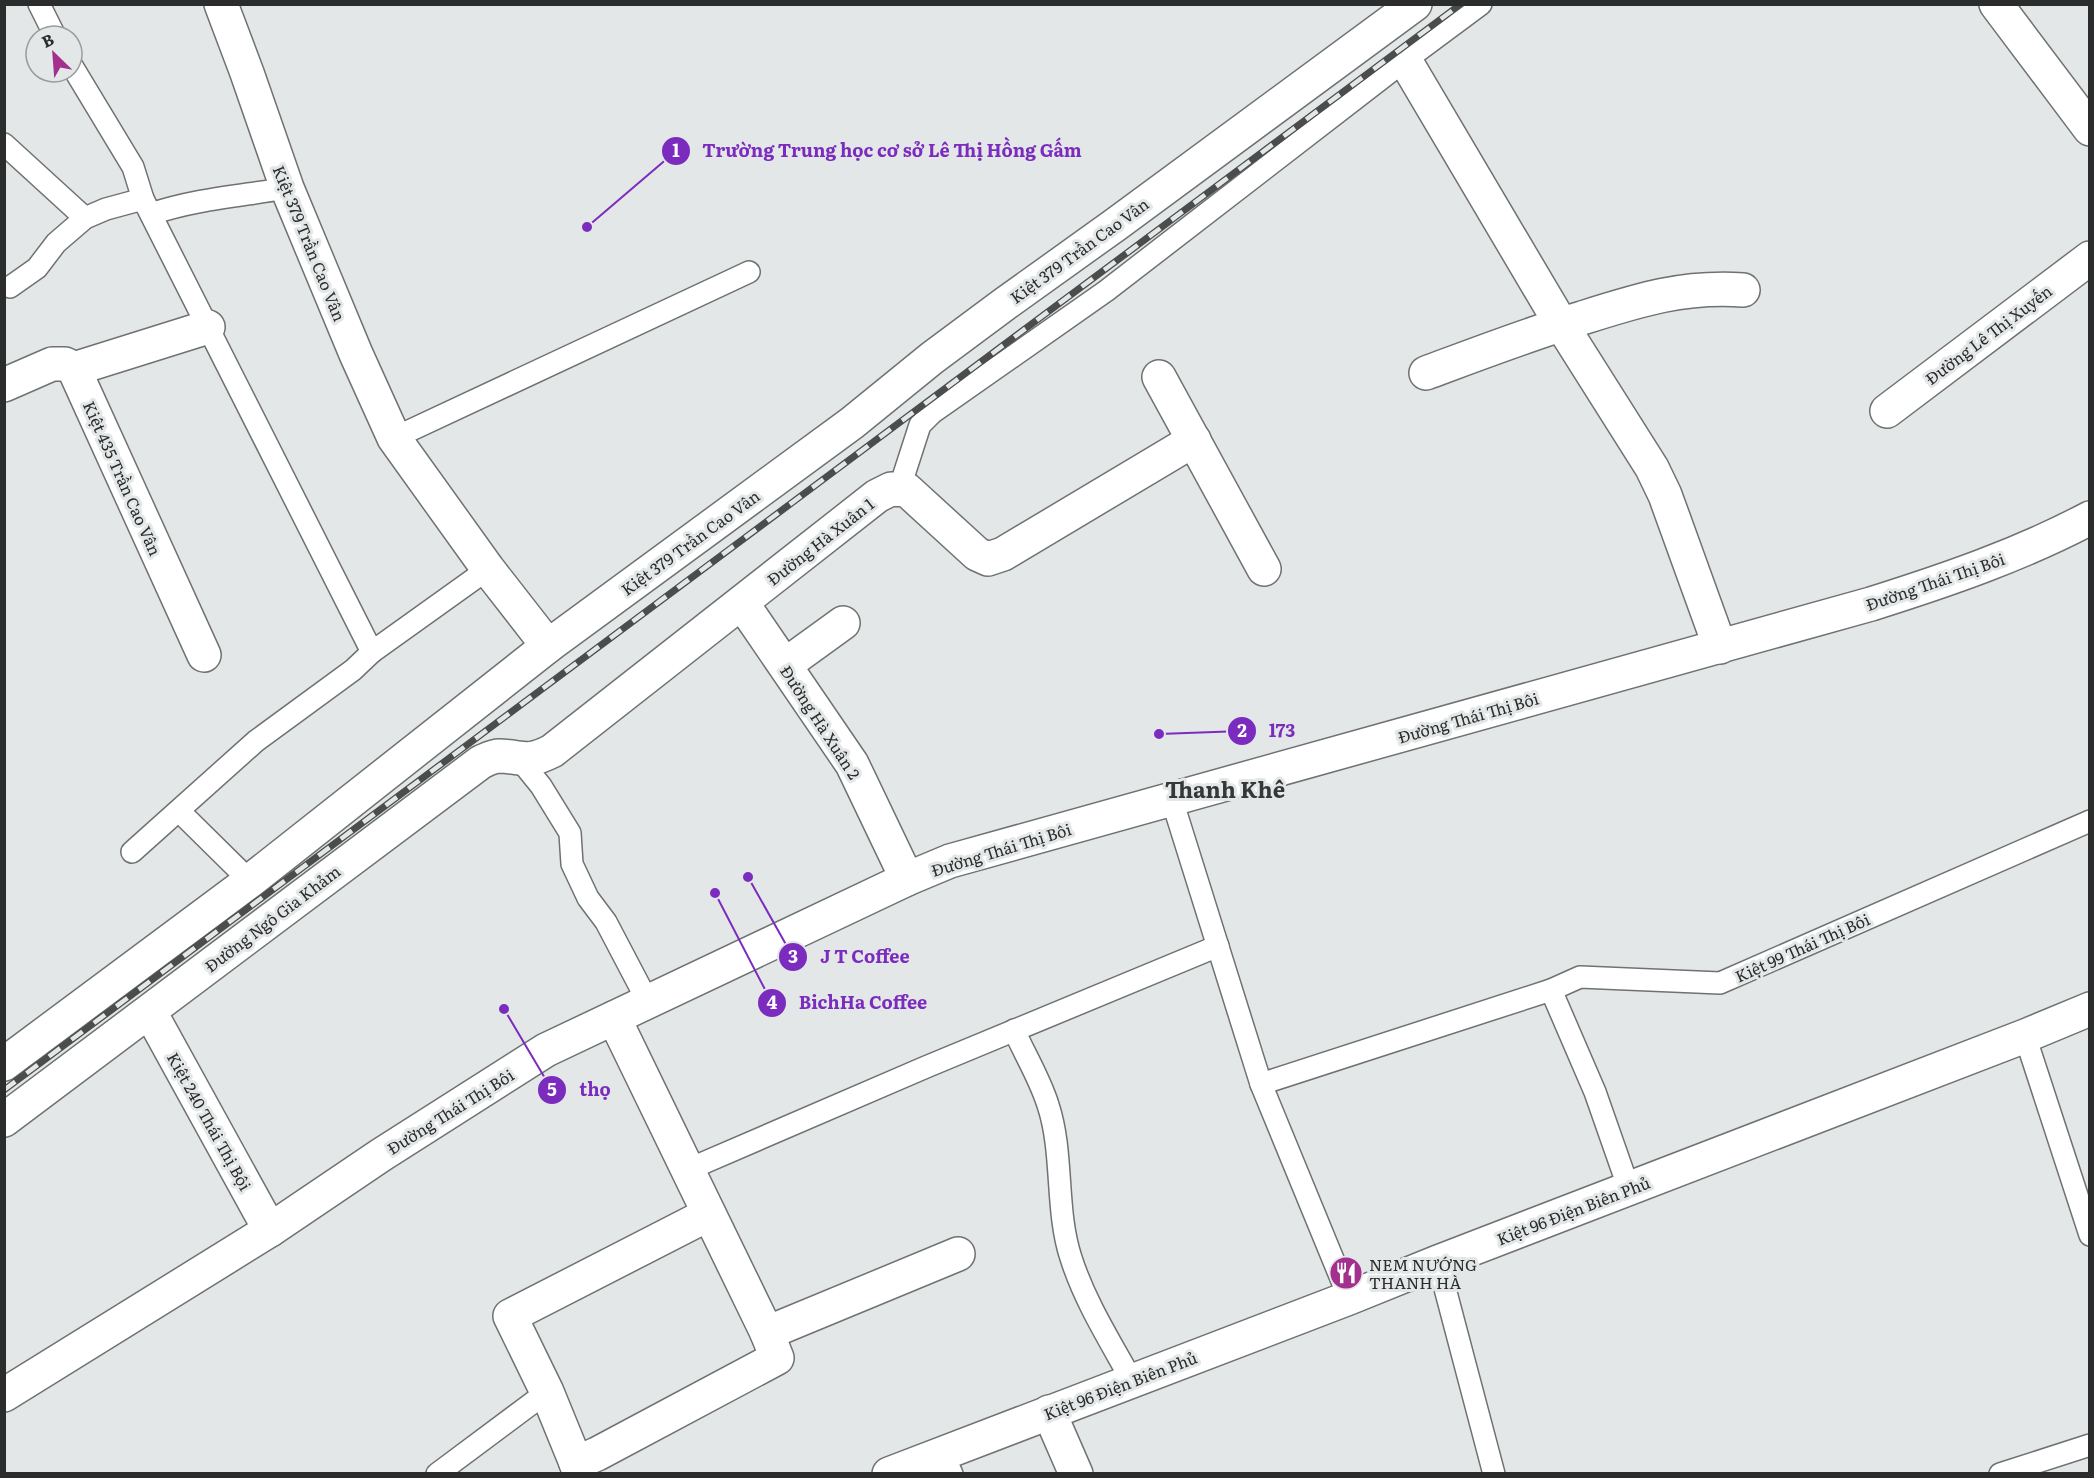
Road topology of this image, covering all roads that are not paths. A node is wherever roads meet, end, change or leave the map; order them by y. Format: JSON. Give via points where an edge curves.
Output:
{"nodes":[{"id":1,"x":39,"y":4,"type":"edge"},
{"id":2,"x":221,"y":4,"type":"edge"},
{"id":3,"x":1415,"y":4,"type":"edge"},
{"id":4,"x":1480,"y":4,"type":"edge"},
{"id":5,"x":1996,"y":4,"type":"edge"},
{"id":6,"x":49,"y":24,"type":"edge"},
{"id":7,"x":1409,"y":67,"type":"dead end"},
{"id":8,"x":83,"y":84,"type":"edge"},
{"id":9,"x":2090,"y":129,"type":"edge"},
{"id":10,"x":4,"y":144,"type":"edge"},
{"id":11,"x":287,"y":188,"type":"junction"},
{"id":12,"x":147,"y":207,"type":"junction"},
{"id":13,"x":85,"y":218,"type":"junction"},
{"id":14,"x":2090,"y":258,"type":"edge"},
{"id":15,"x":750,"y":272,"type":"dead end"},
{"id":16,"x":10,"y":287,"type":"dead end"},
{"id":17,"x":1743,"y":290,"type":"dead end"},
{"id":18,"x":1562,"y":324,"type":"junction"},
{"id":19,"x":208,"y":327,"type":"junction"},
{"id":20,"x":74,"y":369,"type":"junction"},
{"id":21,"x":1426,"y":373,"type":"dead end"},
{"id":22,"x":1160,"y":377,"type":"dead end"},
{"id":23,"x":4,"y":385,"type":"edge"},
{"id":24,"x":1887,"y":411,"type":"dead end"},
{"id":25,"x":394,"y":438,"type":"junction"},
{"id":26,"x":1194,"y":440,"type":"junction"},
{"id":27,"x":899,"y":490,"type":"junction"},
{"id":28,"x":2090,"y":518,"type":"edge"},
{"id":29,"x":1264,"y":568,"type":"dead end"},
{"id":30,"x":488,"y":569,"type":"junction"},
{"id":31,"x":742,"y":603,"type":"junction"},
{"id":32,"x":843,"y":623,"type":"dead end"},
{"id":33,"x":548,"y":646,"type":"junction"},
{"id":34,"x":1720,"y":647,"type":"junction"},
{"id":35,"x":372,"y":652,"type":"junction"},
{"id":36,"x":204,"y":655,"type":"dead end"},
{"id":37,"x":785,"y":665,"type":"junction"},
{"id":38,"x":552,"y":751,"type":"joint"},
{"id":39,"x":520,"y":760,"type":"junction"},
{"id":40,"x":1172,"y":800,"type":"junction"},
{"id":41,"x":179,"y":811,"type":"junction"},
{"id":42,"x":2090,"y":821,"type":"edge"},
{"id":43,"x":132,"y":852,"type":"dead end"},
{"id":44,"x":907,"y":879,"type":"junction"},
{"id":45,"x":250,"y":881,"type":"junction"},
{"id":46,"x":1218,"y":946,"type":"junction"},
{"id":47,"x":1551,"y":990,"type":"junction"},
{"id":48,"x":648,"y":1002,"type":"junction"},
{"id":49,"x":2090,"y":1009,"type":"edge"},
{"id":50,"x":150,"y":1012,"type":"junction"},
{"id":51,"x":614,"y":1018,"type":"junction"},
{"id":52,"x":1014,"y":1030,"type":"junction"},
{"id":53,"x":2025,"y":1036,"type":"junction"},
{"id":54,"x":4,"y":1064,"type":"edge"},
{"id":55,"x":1261,"y":1084,"type":"junction"},
{"id":56,"x":4,"y":1120,"type":"edge"},
{"id":57,"x":687,"y":1170,"type":"junction"},
{"id":58,"x":1629,"y":1189,"type":"junction"},
{"id":59,"x":709,"y":1214,"type":"junction"},
{"id":60,"x":270,"y":1230,"type":"junction"},
{"id":61,"x":2090,"y":1235,"type":"edge"},
{"id":62,"x":958,"y":1254,"type":"dead end"},
{"id":63,"x":1438,"y":1262,"type":"junction"},
{"id":64,"x":1348,"y":1298,"type":"junction"},
{"id":65,"x":767,"y":1333,"type":"junction"},
{"id":66,"x":1132,"y":1381,"type":"junction"},
{"id":67,"x":547,"y":1392,"type":"junction"},
{"id":68,"x":4,"y":1395,"type":"edge"},
{"id":69,"x":1049,"y":1412,"type":"junction"},
{"id":70,"x":2090,"y":1445,"type":"edge"},
{"id":71,"x":947,"y":1464,"type":"edge"},
{"id":72,"x":578,"y":1468,"type":"edge"},
{"id":73,"x":437,"y":1473,"type":"edge"},
{"id":74,"x":889,"y":1473,"type":"edge"},
{"id":75,"x":1076,"y":1473,"type":"edge"},
{"id":76,"x":1494,"y":1473,"type":"edge"},
{"id":77,"x":2000,"y":1473,"type":"edge"}],
"edges":[{"from":1,"to":6,"type":"lane"},
{"from":2,"to":11,"type":"street","name":"Kiệt 379 Trần Cao Vân"},
{"from":3,"to":33,"type":"street","name":"Kiệt 379 Trần Cao Vân","via":[[1006,303],[852,423]]},
{"from":4,"to":27,"type":"lane","via":[[1106,291],[932,413],[920,425]]},
{"from":5,"to":9,"type":"street"},
{"from":7,"to":18,"type":"street"},
{"from":8,"to":12,"type":"lane","via":[[133,166]]},
{"from":10,"to":13,"type":"lane"},
{"from":11,"to":12,"type":"lane"},
{"from":11,"to":25,"type":"street","name":"Kiệt 379 Trần Cao Vân"},
{"from":12,"to":13,"type":"lane","via":[[106,209]]},
{"from":12,"to":19,"type":"lane"},
{"from":13,"to":16,"type":"lane","via":[[56,243],[37,268]]},
{"from":14,"to":24,"type":"street","name":"Đường Lê Thị Xuyến"},
{"from":15,"to":25,"type":"lane"},
{"from":17,"to":18,"type":"street","via":[[1717,288],[1669,293]]},
{"from":18,"to":21,"type":"street"},
{"from":18,"to":34,"type":"street","via":[[1653,468]]},
{"from":19,"to":20,"type":"street"},
{"from":19,"to":35,"type":"lane"},
{"from":20,"to":23,"type":"street","via":[[52,364]]},
{"from":20,"to":36,"type":"street","name":"Kiệt 435 Trần Cao Vân"},
{"from":22,"to":26,"type":"street"},
{"from":25,"to":30,"type":"street","name":"Kiệt 379 Trần Cao Vân"},
{"from":26,"to":27,"type":"street","via":[[1003,554],[988,559],[977,554],[907,490]]},
{"from":26,"to":29,"type":"street"},
{"from":27,"to":31,"type":"street","name":"Đường Hà Xuân 1","via":[[891,489],[877,496]]},
{"from":28,"to":34,"type":"street","name":"Đường Thái Thị Bôi","via":[[1965,574]]},
{"from":30,"to":33,"type":"street","name":"Kiệt 379 Trần Cao Vân"},
{"from":30,"to":35,"type":"lane"},
{"from":31,"to":37,"type":"street","name":"Đường Hà Xuân 2"},
{"from":31,"to":38,"type":"street","name":"Đường Hà Xuân 1"},
{"from":32,"to":37,"type":"street"},
{"from":33,"to":45,"type":"street"},
{"from":34,"to":40,"type":"street","name":"Đường Thái Thị Bôi"},
{"from":35,"to":41,"type":"lane","via":[[354,670],[256,741]]},
{"from":37,"to":44,"type":"street","name":"Đường Hà Xuân 2","via":[[852,764]]},
{"from":38,"to":39,"type":"street","name":"Đường Ngô Gia Khảm","via":[[537,759]]},
{"from":39,"to":48,"type":"lane","via":[[570,833],[572,864]]},
{"from":39,"to":50,"type":"street","name":"Đường Ngô Gia Khảm","via":[[497,756],[480,762]]},
{"from":40,"to":44,"type":"street","name":"Đường Thái Thị Bôi","via":[[950,861]]},
{"from":40,"to":46,"type":"lane"},
{"from":41,"to":43,"type":"lane"},
{"from":41,"to":45,"type":"lane"},
{"from":42,"to":47,"type":"lane","name":"Kiệt 99 Thái Thị Bôi","via":[[1720,983],[1580,977]]},
{"from":44,"to":48,"type":"street","name":"Đường Thái Thị Bôi"},
{"from":45,"to":54,"type":"street"},
{"from":46,"to":52,"type":"lane"},
{"from":46,"to":55,"type":"lane"},
{"from":47,"to":55,"type":"lane","name":"Kiệt 99 Thái Thị Bôi"},
{"from":47,"to":58,"type":"lane","via":[[1595,1092]]},
{"from":48,"to":51,"type":"street","name":"Đường Thái Thị Bôi"},
{"from":49,"to":53,"type":"street","name":"Kiệt 96 Điện Biên Phủ"},
{"from":50,"to":56,"type":"street","name":"Đường Ngô Gia Khảm"},
{"from":50,"to":60,"type":"street","name":"Kiệt 240 Thái Thị Bội"},
{"from":51,"to":57,"type":"street"},
{"from":51,"to":60,"type":"street","name":"Đường Thái Thị Bôi","via":[[546,1050]]},
{"from":52,"to":57,"type":"lane"},
{"from":52,"to":66,"type":"lane","via":[[1049,1105],[1070,1257],[1085,1296]]},
{"from":53,"to":58,"type":"street","name":"Kiệt 96 Điện Biên Phủ"},
{"from":53,"to":61,"type":"lane"},
{"from":55,"to":64,"type":"lane"},
{"from":57,"to":59,"type":"street"},
{"from":58,"to":63,"type":"street","name":"Kiệt 96 Điện Biên Phủ"},
{"from":59,"to":65,"type":"street"},
{"from":59,"to":67,"type":"street","via":[[510,1316]]},
{"from":60,"to":68,"type":"street","name":"Đường Thái Thị Bôi"},
{"from":62,"to":65,"type":"street"},
{"from":63,"to":64,"type":"street","name":"Kiệt 96 Điện Biên Phủ"},
{"from":63,"to":76,"type":"lane"},
{"from":64,"to":66,"type":"street","name":"Kiệt 96 Điện Biên Phủ"},
{"from":65,"to":72,"type":"street","via":[[777,1358],[597,1454]]},
{"from":66,"to":69,"type":"street","name":"Kiệt 96 Điện Biên Phủ"},
{"from":67,"to":72,"type":"street"},
{"from":67,"to":73,"type":"lane"},
{"from":69,"to":71,"type":"street","name":"Kiệt 96 Điện Biên Phủ"},
{"from":69,"to":75,"type":"street"},
{"from":70,"to":77,"type":"lane"},
{"from":71,"to":74,"type":"street","name":"Kiệt 96 Điện Biên Phủ"}]}
